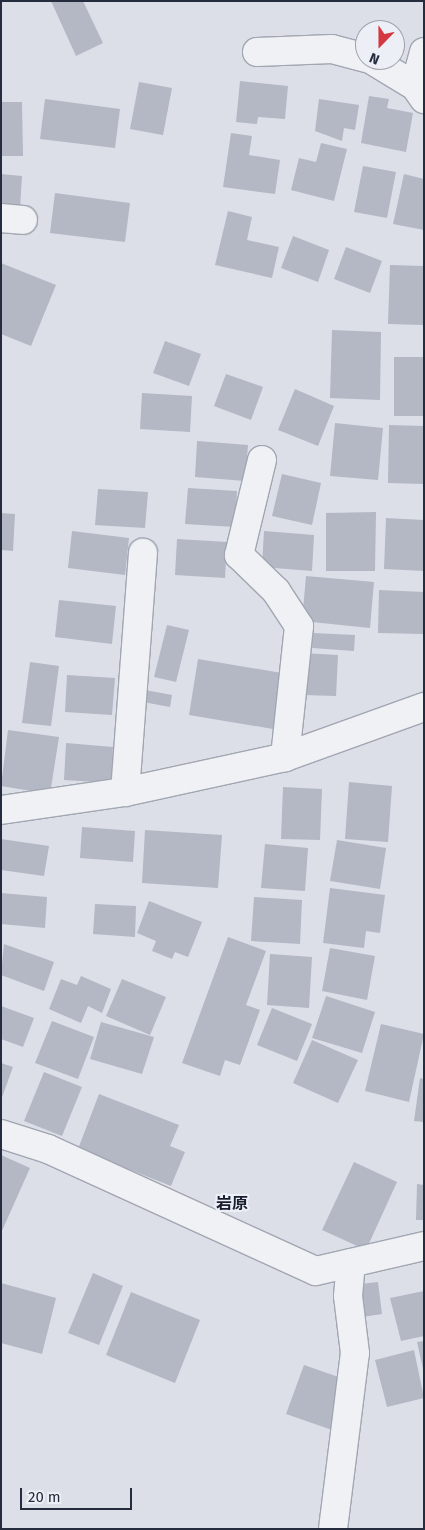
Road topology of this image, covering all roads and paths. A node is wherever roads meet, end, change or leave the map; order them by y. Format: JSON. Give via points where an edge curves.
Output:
{"nodes":[{"id":1,"x":257,"y":52,"type":"dead end"},
{"id":2,"x":424,"y":52,"type":"edge"},
{"id":3,"x":355,"y":55,"type":"edge"},
{"id":4,"x":387,"y":70,"type":"edge"},
{"id":5,"x":419,"y":92,"type":"edge"},
{"id":6,"x":262,"y":460,"type":"dead end"},
{"id":7,"x":143,"y":553,"type":"dead end"},
{"id":8,"x":424,"y":706,"type":"edge"},
{"id":9,"x":284,"y":757,"type":"junction"},
{"id":10,"x":125,"y":792,"type":"junction"},
{"id":11,"x":1,"y":810,"type":"edge"},
{"id":12,"x":1,"y":1134,"type":"edge"},
{"id":13,"x":424,"y":1246,"type":"edge"},
{"id":14,"x":350,"y":1264,"type":"junction"},
{"id":15,"x":333,"y":1529,"type":"edge"}],
"edges":[{"from":1,"to":3,"type":"street","via":[[332,49]]},
{"from":2,"to":5,"type":"street"},
{"from":4,"to":5,"type":"street"},
{"from":6,"to":9,"type":"street","via":[[239,555],[276,590],[299,626]]},
{"from":7,"to":10,"type":"street"},
{"from":8,"to":9,"type":"street"},
{"from":9,"to":10,"type":"street"},
{"from":10,"to":11,"type":"street"},
{"from":12,"to":14,"type":"street","via":[[48,1149],[316,1271]]},
{"from":13,"to":14,"type":"street"},
{"from":14,"to":15,"type":"street","via":[[348,1296],[356,1353]]}]}
